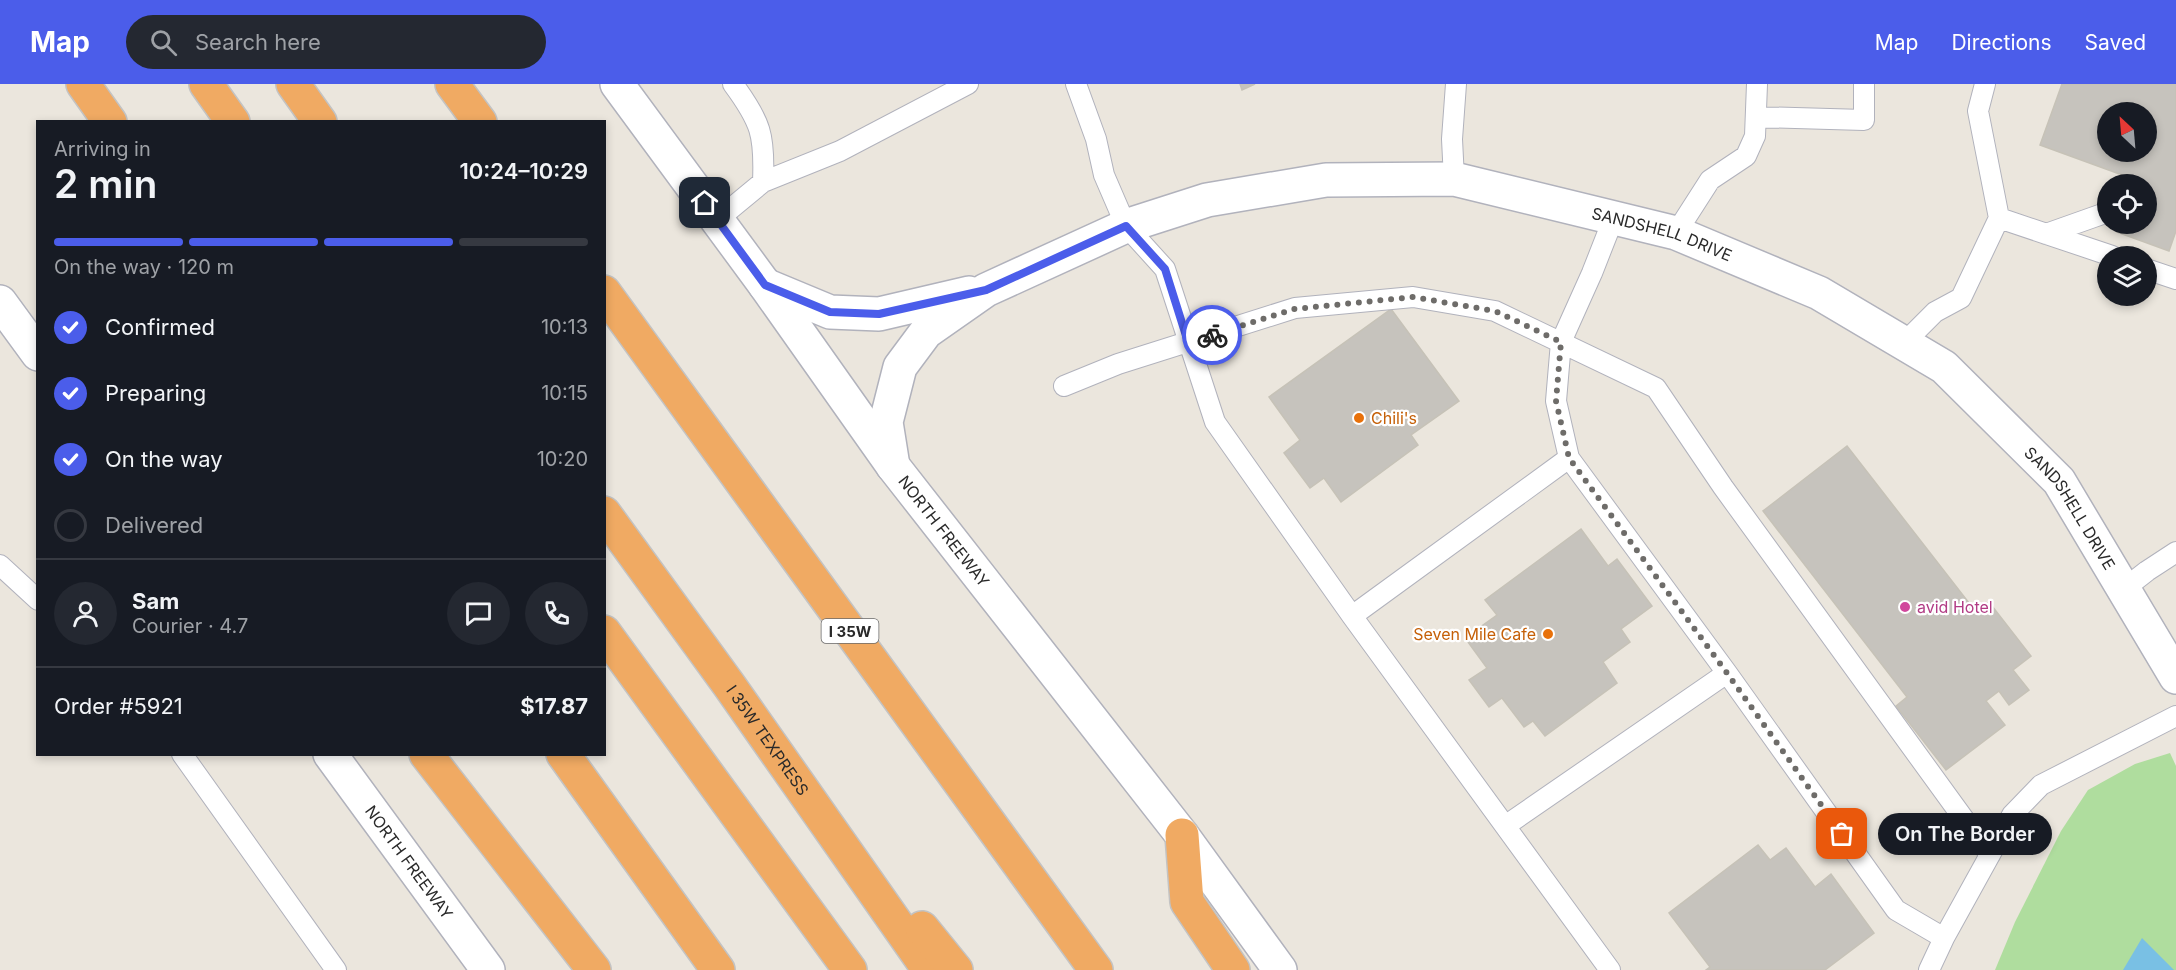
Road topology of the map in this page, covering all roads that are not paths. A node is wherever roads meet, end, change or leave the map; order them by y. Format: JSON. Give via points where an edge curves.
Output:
{"nodes":[{"id":1,"x":83,"y":84,"type":"edge"},
{"id":2,"x":206,"y":84,"type":"edge"},
{"id":3,"x":293,"y":84,"type":"edge"},
{"id":4,"x":452,"y":84,"type":"edge"},
{"id":5,"x":473,"y":84,"type":"edge"},
{"id":6,"x":617,"y":84,"type":"edge"},
{"id":7,"x":733,"y":84,"type":"edge"},
{"id":8,"x":968,"y":84,"type":"edge"},
{"id":9,"x":1076,"y":84,"type":"edge"},
{"id":10,"x":1456,"y":84,"type":"edge"},
{"id":11,"x":1757,"y":84,"type":"edge"},
{"id":12,"x":1864,"y":84,"type":"edge"},
{"id":13,"x":1985,"y":84,"type":"edge"},
{"id":14,"x":1756,"y":117,"type":"junction"},
{"id":15,"x":109,"y":120,"type":"edge"},
{"id":16,"x":232,"y":120,"type":"edge"},
{"id":17,"x":319,"y":120,"type":"edge"},
{"id":18,"x":479,"y":120,"type":"edge"},
{"id":19,"x":487,"y":120,"type":"edge"},
{"id":20,"x":1454,"y":179,"type":"junction"},
{"id":21,"x":764,"y":182,"type":"junction"},
{"id":22,"x":2097,"y":216,"type":"edge"},
{"id":23,"x":1614,"y":217,"type":"junction"},
{"id":24,"x":1999,"y":218,"type":"junction"},
{"id":25,"x":717,"y":220,"type":"junction"},
{"id":26,"x":1126,"y":226,"type":"junction"},
{"id":27,"x":1676,"y":233,"type":"junction"},
{"id":28,"x":2046,"y":234,"type":"junction"},
{"id":29,"x":2097,"y":251,"type":"edge"},
{"id":30,"x":2157,"y":272,"type":"edge"},
{"id":31,"x":2176,"y":279,"type":"edge"},
{"id":32,"x":765,"y":285,"type":"junction"},
{"id":33,"x":986,"y":290,"type":"junction"},
{"id":34,"x":606,"y":295,"type":"edge"},
{"id":35,"x":0,"y":302,"type":"edge"},
{"id":36,"x":1188,"y":342,"type":"junction"},
{"id":37,"x":1561,"y":342,"type":"junction"},
{"id":38,"x":1904,"y":344,"type":"junction"},
{"id":39,"x":36,"y":351,"type":"edge"},
{"id":40,"x":1064,"y":386,"type":"dead end"},
{"id":41,"x":1569,"y":458,"type":"junction"},
{"id":42,"x":893,"y":466,"type":"junction"},
{"id":43,"x":606,"y":516,"type":"edge"},
{"id":44,"x":2176,"y":552,"type":"edge"},
{"id":45,"x":0,"y":565,"type":"edge"},
{"id":46,"x":2124,"y":590,"type":"junction"},
{"id":47,"x":36,"y":598,"type":"edge"},
{"id":48,"x":1352,"y":616,"type":"junction"},
{"id":49,"x":606,"y":635,"type":"edge"},
{"id":50,"x":1727,"y":673,"type":"junction"},
{"id":51,"x":2176,"y":676,"type":"edge"},
{"id":52,"x":729,"y":685,"type":"junction"},
{"id":53,"x":2176,"y":716,"type":"edge"},
{"id":54,"x":183,"y":756,"type":"edge"},
{"id":55,"x":331,"y":756,"type":"edge"},
{"id":56,"x":428,"y":756,"type":"edge"},
{"id":57,"x":564,"y":756,"type":"edge"},
{"id":58,"x":1505,"y":826,"type":"junction"},
{"id":59,"x":1182,"y":835,"type":"junction"},
{"id":60,"x":1990,"y":855,"type":"junction"},
{"id":61,"x":1944,"y":938,"type":"junction"},
{"id":62,"x":336,"y":970,"type":"edge"},
{"id":63,"x":488,"y":970,"type":"edge"},
{"id":64,"x":594,"y":970,"type":"edge"},
{"id":65,"x":718,"y":970,"type":"edge"},
{"id":66,"x":850,"y":970,"type":"edge"},
{"id":67,"x":929,"y":970,"type":"edge"},
{"id":68,"x":956,"y":970,"type":"edge"},
{"id":69,"x":1096,"y":970,"type":"edge"},
{"id":70,"x":1233,"y":970,"type":"edge"},
{"id":71,"x":1280,"y":970,"type":"edge"},
{"id":72,"x":1610,"y":970,"type":"edge"},
{"id":73,"x":1929,"y":970,"type":"edge"}],
"edges":[{"from":1,"to":15,"type":"highway"},
{"from":2,"to":16,"type":"highway"},
{"from":3,"to":17,"type":"highway"},
{"from":4,"to":18,"type":"highway"},
{"from":5,"to":19,"type":"highway"},
{"from":6,"to":25,"type":"street","name":"NORTH FREEWAY"},
{"from":7,"to":21,"type":"lane","via":[[760,126]]},
{"from":8,"to":21,"type":"lane","via":[[840,151]]},
{"from":9,"to":26,"type":"lane","via":[[1104,175]]},
{"from":10,"to":20,"type":"lane"},
{"from":11,"to":14,"type":"lane"},
{"from":12,"to":14,"type":"lane","via":[[1864,120]]},
{"from":13,"to":24,"type":"lane","via":[[1978,111]]},
{"from":14,"to":27,"type":"lane","via":[[1755,136],[1746,156],[1710,180]]},
{"from":20,"to":23,"type":"street","name":"SANDSHELL DRIVE"},
{"from":20,"to":26,"type":"street","name":"SANDSHELL DRIVE","via":[[1326,180],[1207,200]]},
{"from":21,"to":25,"type":"lane"},
{"from":22,"to":28,"type":"lane"},
{"from":23,"to":27,"type":"street","name":"SANDSHELL DRIVE"},
{"from":23,"to":37,"type":"lane"},
{"from":24,"to":28,"type":"lane"},
{"from":24,"to":38,"type":"lane","via":[[1961,298],[1935,312]]},
{"from":25,"to":32,"type":"street","name":"NORTH FREEWAY"},
{"from":26,"to":33,"type":"street","name":"SANDSHELL DRIVE"},
{"from":26,"to":36,"type":"lane","via":[[1165,269]]},
{"from":27,"to":38,"type":"street","name":"SANDSHELL DRIVE","via":[[1819,293]]},
{"from":28,"to":29,"type":"lane"},
{"from":30,"to":31,"type":"lane"},
{"from":32,"to":33,"type":"street","name":"SANDSHELL DRIVE","via":[[830,312],[879,314]]},
{"from":32,"to":42,"type":"street","name":"NORTH FREEWAY"},
{"from":33,"to":42,"type":"street","name":"SANDSHELL DRIVE","via":[[926,332],[900,367],[886,422]]},
{"from":34,"to":69,"type":"highway","number":"I 35W"},
{"from":35,"to":39,"type":"street"},
{"from":36,"to":37,"type":"lane","via":[[1294,309],[1413,297],[1495,311]]},
{"from":36,"to":40,"type":"lane"},
{"from":36,"to":48,"type":"lane","via":[[1215,422]]},
{"from":37,"to":41,"type":"lane","via":[[1556,401]]},
{"from":37,"to":60,"type":"lane","via":[[1656,388],[1723,487]]},
{"from":38,"to":46,"type":"street","name":"SANDSHELL DRIVE","via":[[1944,367],[2060,481]]},
{"from":41,"to":48,"type":"lane"},
{"from":41,"to":50,"type":"lane"},
{"from":42,"to":59,"type":"street","name":"NORTH FREEWAY"},
{"from":43,"to":52,"type":"highway","name":"I 35W TEXPRESS"},
{"from":44,"to":46,"type":"lane"},
{"from":45,"to":47,"type":"lane"},
{"from":46,"to":51,"type":"street","name":"SANDSHELL DRIVE"},
{"from":48,"to":58,"type":"lane"},
{"from":49,"to":66,"type":"highway"},
{"from":50,"to":58,"type":"lane"},
{"from":50,"to":61,"type":"lane","via":[[1896,910]]},
{"from":52,"to":67,"type":"highway","name":"I 35W TEXPRESS"},
{"from":52,"to":68,"type":"highway"},
{"from":53,"to":60,"type":"lane","via":[[2042,785],[2012,815]]},
{"from":54,"to":62,"type":"lane"},
{"from":55,"to":63,"type":"street","name":"NORTH FREEWAY"},
{"from":56,"to":64,"type":"highway"},
{"from":57,"to":65,"type":"highway"},
{"from":58,"to":72,"type":"lane"},
{"from":59,"to":70,"type":"highway","via":[[1187,902]]},
{"from":59,"to":71,"type":"street","name":"NORTH FREEWAY"},
{"from":60,"to":61,"type":"lane"},
{"from":61,"to":73,"type":"lane"}]}
